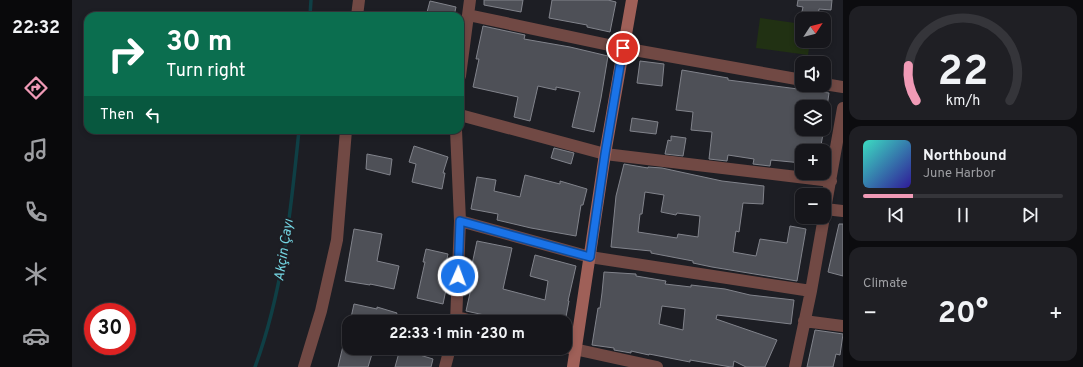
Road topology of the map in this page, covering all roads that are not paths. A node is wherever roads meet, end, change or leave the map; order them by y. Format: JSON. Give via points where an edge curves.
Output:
{"nodes":[{"id":1,"x":359,"y":0,"type":"edge"},
{"id":2,"x":470,"y":0,"type":"edge"},
{"id":3,"x":632,"y":0,"type":"edge"},
{"id":4,"x":358,"y":12,"type":"edge"},
{"id":5,"x":468,"y":15,"type":"junction"},
{"id":6,"x":464,"y":46,"type":"edge"},
{"id":7,"x":623,"y":48,"type":"junction"},
{"id":8,"x":795,"y":79,"type":"edge"},
{"id":9,"x":831,"y":85,"type":"edge"},
{"id":10,"x":843,"y":87,"type":"edge"},
{"id":11,"x":843,"y":108,"type":"edge"},
{"id":12,"x":464,"y":116,"type":"edge"},
{"id":13,"x":346,"y":134,"type":"edge"},
{"id":14,"x":456,"y":134,"type":"edge"},
{"id":15,"x":605,"y":154,"type":"junction"},
{"id":16,"x":831,"y":181,"type":"junction"},
{"id":17,"x":830,"y":188,"type":"edge"},
{"id":18,"x":843,"y":211,"type":"edge"},
{"id":19,"x":831,"y":213,"type":"edge"},
{"id":20,"x":460,"y":221,"type":"junction"},
{"id":21,"x":822,"y":224,"type":"edge"},
{"id":22,"x":590,"y":257,"type":"junction"},
{"id":23,"x":811,"y":291,"type":"junction"},
{"id":24,"x":456,"y":315,"type":"edge"},
{"id":25,"x":804,"y":321,"type":"junction"},
{"id":26,"x":843,"y":326,"type":"edge"},
{"id":27,"x":572,"y":339,"type":"edge"},
{"id":28,"x":572,"y":348,"type":"edge"},
{"id":29,"x":448,"y":355,"type":"edge"},
{"id":30,"x":571,"y":355,"type":"edge"},
{"id":31,"x":304,"y":367,"type":"edge"},
{"id":32,"x":445,"y":367,"type":"edge"},
{"id":33,"x":573,"y":367,"type":"edge"},
{"id":34,"x":657,"y":367,"type":"edge"},
{"id":35,"x":794,"y":367,"type":"edge"}],
"edges":[{"from":1,"to":4,"type":"street"},
{"from":2,"to":5,"type":"street"},
{"from":3,"to":7,"type":"main road"},
{"from":5,"to":6,"type":"street"},
{"from":5,"to":7,"type":"street"},
{"from":7,"to":8,"type":"street"},
{"from":7,"to":15,"type":"main road"},
{"from":9,"to":10,"type":"street"},
{"from":11,"to":16,"type":"street"},
{"from":12,"to":15,"type":"street"},
{"from":13,"to":31,"type":"street","via":[[337,240],[322,311]]},
{"from":14,"to":20,"type":"street"},
{"from":15,"to":16,"type":"street"},
{"from":15,"to":22,"type":"main road"},
{"from":16,"to":17,"type":"street"},
{"from":18,"to":19,"type":"street"},
{"from":20,"to":22,"type":"street"},
{"from":20,"to":24,"type":"street"},
{"from":21,"to":23,"type":"street"},
{"from":22,"to":23,"type":"street"},
{"from":22,"to":27,"type":"main road"},
{"from":23,"to":25,"type":"street"},
{"from":25,"to":26,"type":"street"},
{"from":25,"to":35,"type":"street"},
{"from":28,"to":34,"type":"street"},
{"from":29,"to":32,"type":"street"},
{"from":30,"to":33,"type":"main road"}]}
